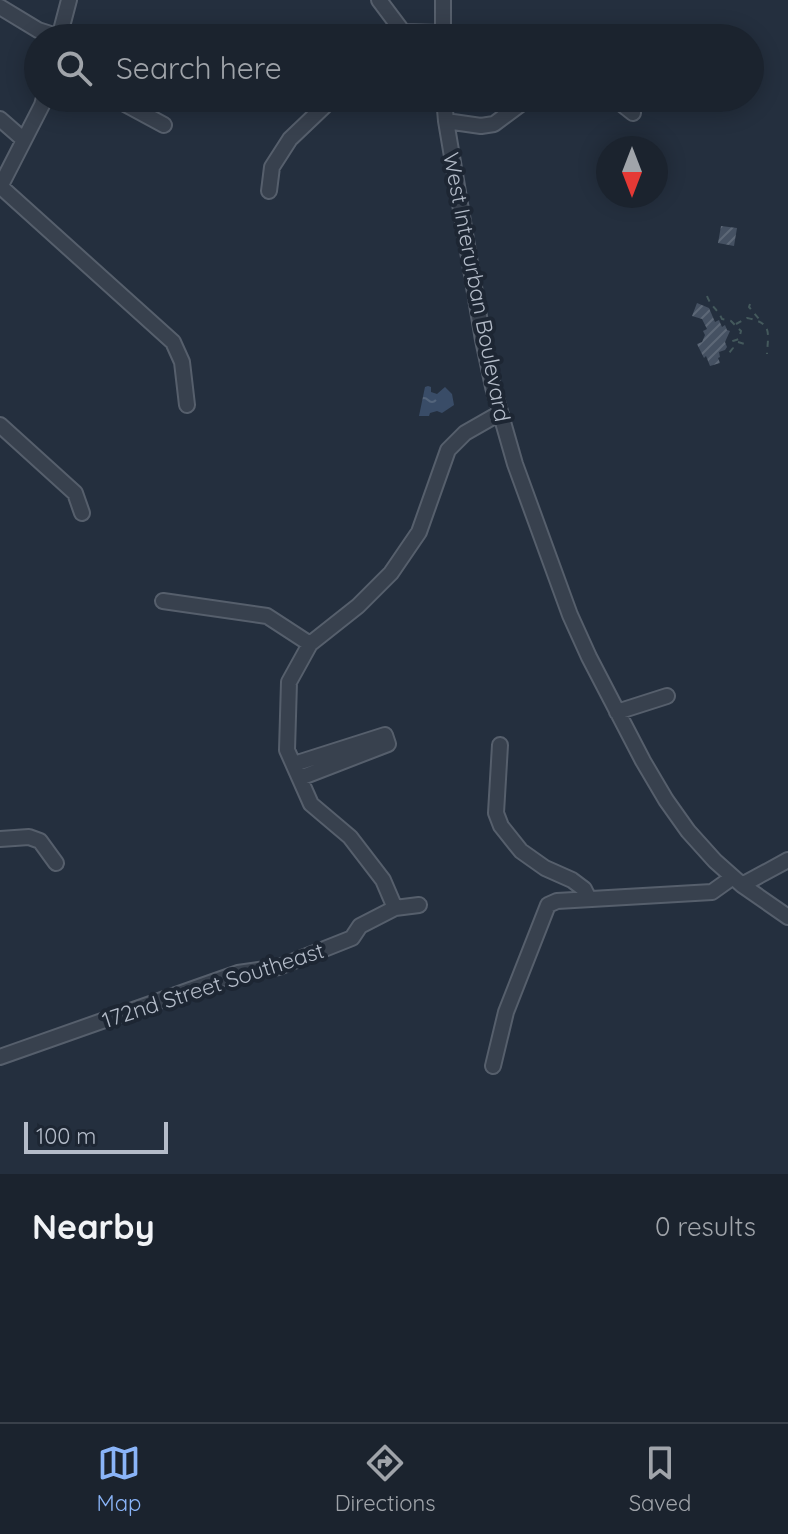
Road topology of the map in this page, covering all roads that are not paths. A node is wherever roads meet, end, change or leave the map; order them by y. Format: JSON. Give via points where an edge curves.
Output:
{"nodes":[{"id":1,"x":69,"y":0,"type":"edge"},
{"id":2,"x":379,"y":0,"type":"edge"},
{"id":3,"x":443,"y":0,"type":"edge"},
{"id":4,"x":0,"y":7,"type":"edge"},
{"id":5,"x":28,"y":24,"type":"edge"},
{"id":6,"x":63,"y":24,"type":"edge"},
{"id":7,"x":393,"y":24,"type":"edge"},
{"id":8,"x":443,"y":24,"type":"edge"},
{"id":9,"x":37,"y":112,"type":"edge"},
{"id":10,"x":140,"y":112,"type":"edge"},
{"id":11,"x":318,"y":112,"type":"edge"},
{"id":12,"x":445,"y":112,"type":"edge"},
{"id":13,"x":510,"y":112,"type":"edge"},
{"id":14,"x":0,"y":119,"type":"edge"},
{"id":15,"x":446,"y":121,"type":"junction"},
{"id":16,"x":164,"y":125,"type":"dead end"},
{"id":17,"x":24,"y":140,"type":"junction"},
{"id":18,"x":0,"y":187,"type":"edge"},
{"id":19,"x":269,"y":191,"type":"dead end"},
{"id":20,"x":187,"y":405,"type":"dead end"},
{"id":21,"x":500,"y":413,"type":"junction"},
{"id":22,"x":0,"y":425,"type":"edge"},
{"id":23,"x":82,"y":513,"type":"dead end"},
{"id":24,"x":163,"y":601,"type":"dead end"},
{"id":25,"x":310,"y":644,"type":"junction"},
{"id":26,"x":667,"y":696,"type":"dead end"},
{"id":27,"x":617,"y":712,"type":"junction"},
{"id":28,"x":500,"y":745,"type":"dead end"},
{"id":29,"x":297,"y":771,"type":"junction"},
{"id":30,"x":0,"y":839,"type":"edge"},
{"id":31,"x":788,"y":860,"type":"edge"},
{"id":32,"x":56,"y":863,"type":"dead end"},
{"id":33,"x":738,"y":881,"type":"junction"},
{"id":34,"x":589,"y":899,"type":"junction"},
{"id":35,"x":419,"y":905,"type":"dead end"},
{"id":36,"x":395,"y":908,"type":"junction"},
{"id":37,"x":788,"y":917,"type":"edge"},
{"id":38,"x":0,"y":1057,"type":"edge"},
{"id":39,"x":493,"y":1066,"type":"dead end"}],
"edges":[{"from":1,"to":6,"type":"street"},
{"from":2,"to":7,"type":"street"},
{"from":3,"to":8,"type":"street"},
{"from":4,"to":5,"type":"street"},
{"from":9,"to":17,"type":"street"},
{"from":10,"to":16,"type":"street"},
{"from":11,"to":19,"type":"street","via":[[290,139],[272,167]]},
{"from":12,"to":15,"type":"street","name":"West Interurban Boulevard"},
{"from":13,"to":15,"type":"street","via":[[481,126]]},
{"from":14,"to":17,"type":"street"},
{"from":15,"to":21,"type":"street","name":"West Interurban Boulevard"},
{"from":17,"to":18,"type":"street"},
{"from":18,"to":20,"type":"street","via":[[173,342],[182,362]]},
{"from":21,"to":25,"type":"street","via":[[448,450],[419,532],[391,573]]},
{"from":21,"to":27,"type":"street","name":"West Interurban Boulevard","via":[[570,615]]},
{"from":22,"to":23,"type":"street","via":[[75,493]]},
{"from":24,"to":25,"type":"street","via":[[267,616]]},
{"from":25,"to":29,"type":"street","via":[[289,682],[287,750]]},
{"from":26,"to":27,"type":"street"},
{"from":27,"to":33,"type":"street","name":"West Interurban Boulevard","via":[[688,831]]},
{"from":28,"to":34,"type":"street","via":[[496,813],[501,826],[521,851],[572,880]]},
{"from":29,"to":29,"type":"street","via":[[385,735],[388,744]]},
{"from":29,"to":36,"type":"street","via":[[311,804],[350,837],[383,880]]},
{"from":30,"to":32,"type":"street","via":[[40,841]]},
{"from":31,"to":33,"type":"street"},
{"from":33,"to":34,"type":"street","via":[[712,892]]},
{"from":33,"to":37,"type":"street","name":"West Interurban Boulevard"},
{"from":34,"to":39,"type":"street","via":[[548,905],[506,1012]]},
{"from":35,"to":36,"type":"street","name":"172nd Street Southeast"},
{"from":36,"to":38,"type":"street","name":"172nd Street Southeast","via":[[360,926],[352,938],[279,967],[238,973]]}]}
